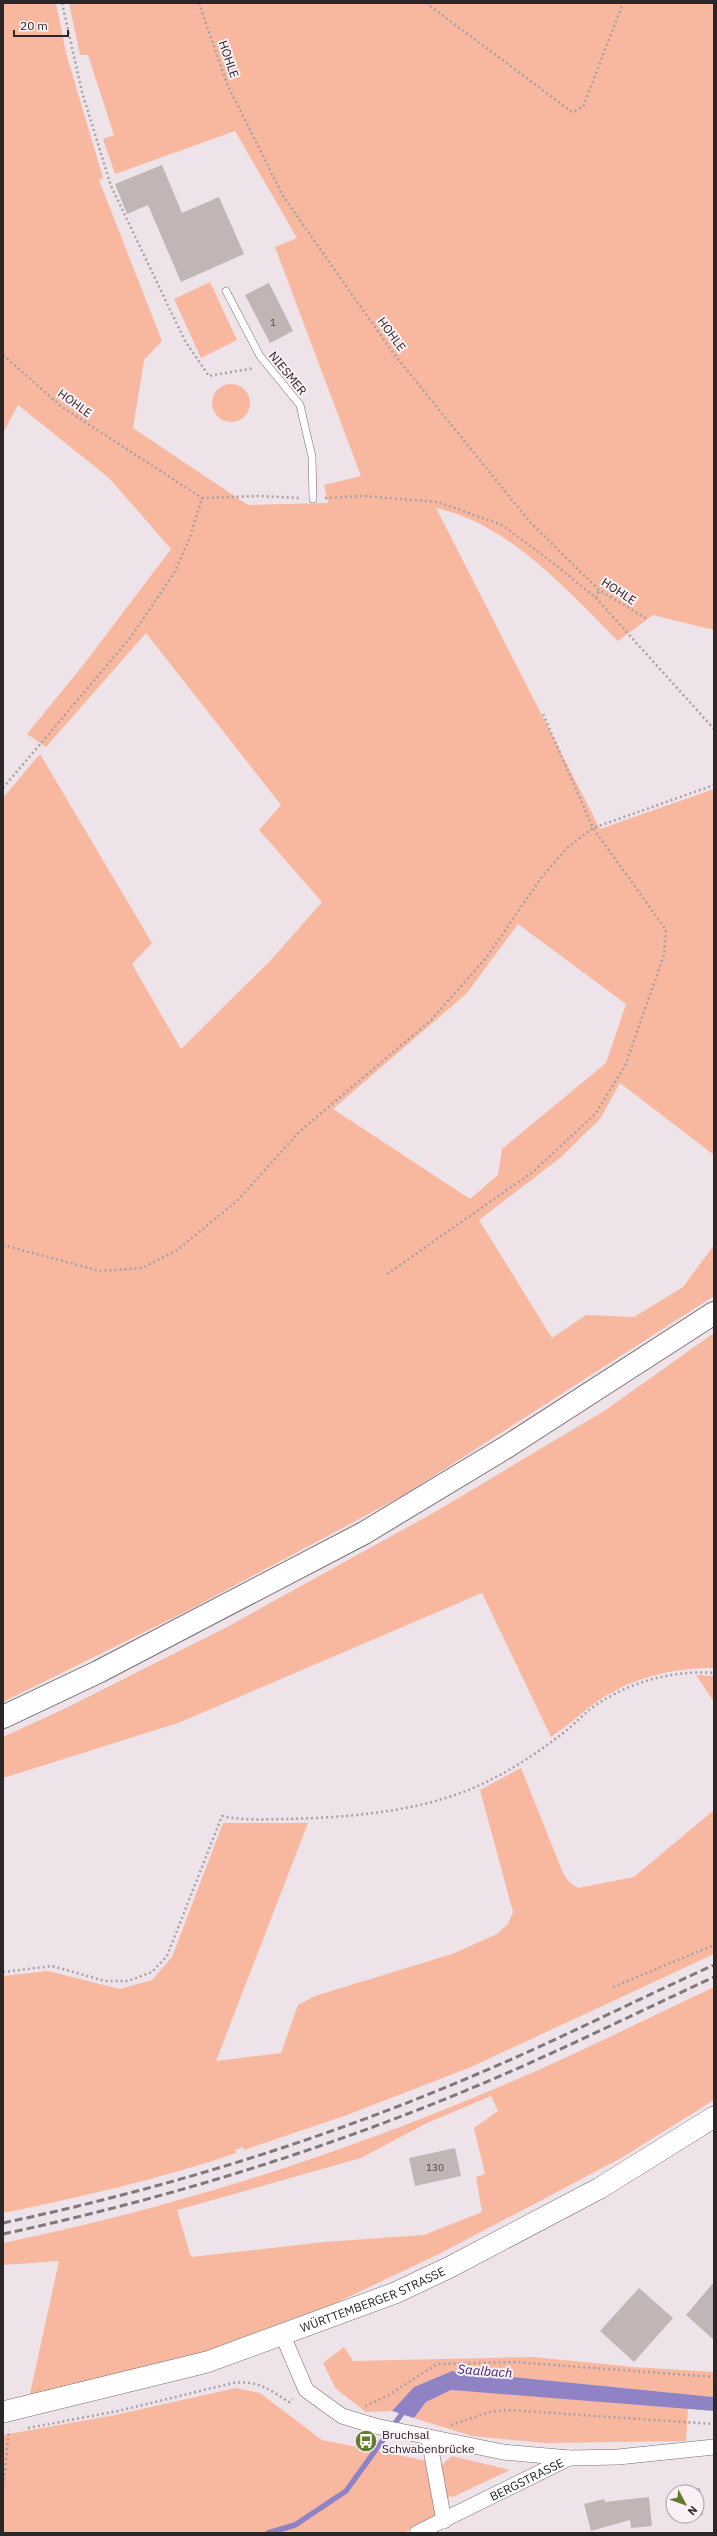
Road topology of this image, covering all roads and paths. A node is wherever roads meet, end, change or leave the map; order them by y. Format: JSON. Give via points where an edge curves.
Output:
{"nodes":[{"id":1,"x":62,"y":3,"type":"edge"},
{"id":2,"x":200,"y":3,"type":"edge"},
{"id":3,"x":426,"y":3,"type":"edge"},
{"id":4,"x":623,"y":3,"type":"edge"},
{"id":5,"x":226,"y":291,"type":"dead end"},
{"id":6,"x":3,"y":355,"type":"edge"},
{"id":7,"x":268,"y":366,"type":"junction"},
{"id":8,"x":202,"y":498,"type":"junction"},
{"id":9,"x":313,"y":499,"type":"junction"},
{"id":10,"x":599,"y":590,"type":"junction"},
{"id":11,"x":596,"y":598,"type":"junction"},
{"id":12,"x":647,"y":619,"type":"dead end"},
{"id":13,"x":543,"y":714,"type":"dead end"},
{"id":14,"x":714,"y":729,"type":"edge"},
{"id":15,"x":714,"y":785,"type":"edge"},
{"id":16,"x":3,"y":788,"type":"edge"},
{"id":17,"x":593,"y":828,"type":"junction"},
{"id":18,"x":3,"y":1245,"type":"edge"},
{"id":19,"x":387,"y":1274,"type":"dead end"},
{"id":20,"x":714,"y":1313,"type":"edge"},
{"id":21,"x":714,"y":1673,"type":"edge"},
{"id":22,"x":3,"y":1717,"type":"edge"},
{"id":23,"x":714,"y":1945,"type":"edge"},
{"id":24,"x":3,"y":1972,"type":"edge"},
{"id":25,"x":613,"y":1987,"type":"dead end"},
{"id":26,"x":714,"y":2117,"type":"edge"},
{"id":27,"x":284,"y":2336,"type":"junction"},
{"id":28,"x":714,"y":2377,"type":"edge"},
{"id":29,"x":306,"y":2390,"type":"junction"},
{"id":30,"x":342,"y":2416,"type":"junction"},
{"id":31,"x":9,"y":2421,"type":"edge"},
{"id":32,"x":714,"y":2424,"type":"edge"},
{"id":33,"x":24,"y":2428,"type":"dead end"},
{"id":34,"x":3,"y":2432,"type":"edge"},
{"id":35,"x":429,"y":2439,"type":"junction"},
{"id":36,"x":714,"y":2447,"type":"edge"},
{"id":37,"x":570,"y":2458,"type":"junction"},
{"id":38,"x":3,"y":2490,"type":"edge"},
{"id":39,"x":444,"y":2521,"type":"junction"},
{"id":40,"x":417,"y":2533,"type":"edge"}],
"edges":[{"from":1,"to":7,"type":"path","via":[[82,92],[111,186],[185,341],[209,376]]},
{"from":2,"to":10,"type":"path","name":"HOHLE","via":[[227,84],[283,196],[403,365],[530,522]]},
{"from":3,"to":4,"type":"path","via":[[572,112],[583,107]]},
{"from":5,"to":7,"type":"lane","name":"NIESMER","via":[[260,356]]},
{"from":6,"to":8,"type":"path","name":"HOHLE","via":[[62,407]]},
{"from":7,"to":9,"type":"lane","name":"NIESMER","via":[[300,405],[312,457]]},
{"from":8,"to":9,"type":"path","via":[[260,496]]},
{"from":8,"to":16,"type":"path","via":[[189,540],[174,573],[135,630]]},
{"from":9,"to":11,"type":"path","via":[[363,496],[438,502],[502,525]]},
{"from":10,"to":11,"type":"path"},
{"from":10,"to":12,"type":"path","name":"HOHLE"},
{"from":11,"to":14,"type":"path"},
{"from":13,"to":17,"type":"path"},
{"from":15,"to":17,"type":"path"},
{"from":17,"to":18,"type":"path","via":[[567,848],[541,878],[486,958],[431,1020],[299,1132],[238,1200],[176,1251],[142,1268],[100,1272]]},
{"from":17,"to":19,"type":"path","via":[[666,930],[664,955],[625,1066],[595,1114],[534,1171]]},
{"from":20,"to":22,"type":"main road","via":[[508,1446],[364,1533],[98,1672]]},
{"from":21,"to":24,"type":"path","via":[[689,1672],[665,1675],[618,1692],[598,1703],[563,1733],[521,1763],[466,1792],[436,1801],[376,1811],[302,1818],[238,1820],[222,1816],[167,1956],[152,1972],[128,1981],[105,1981],[52,1966]]},
{"from":23,"to":25,"type":"path"},
{"from":26,"to":27,"type":"main road","name":"WÜRTTEMBERGER STRASSE","via":[[600,2188],[450,2268],[395,2293]]},
{"from":27,"to":29,"type":"street"},
{"from":27,"to":31,"type":"main road","name":"WÜRTTEMBERGER STRASSE","via":[[207,2362]]},
{"from":28,"to":30,"type":"path","via":[[514,2362],[437,2364],[388,2396]]},
{"from":29,"to":30,"type":"street"},
{"from":29,"to":33,"type":"path","via":[[289,2402],[250,2381],[233,2383],[118,2411]]},
{"from":30,"to":35,"type":"street"},
{"from":31,"to":34,"type":"path"},
{"from":31,"to":38,"type":"path"},
{"from":32,"to":35,"type":"path","via":[[508,2410],[490,2412],[457,2422]]},
{"from":35,"to":37,"type":"street","via":[[503,2452]]},
{"from":35,"to":39,"type":"street"},
{"from":36,"to":37,"type":"street","name":"BERGSTRASSE","via":[[618,2457]]},
{"from":37,"to":39,"type":"street","name":"BERGSTRASSE"},
{"from":39,"to":40,"type":"street","name":"BERGSTRASSE"}]}
